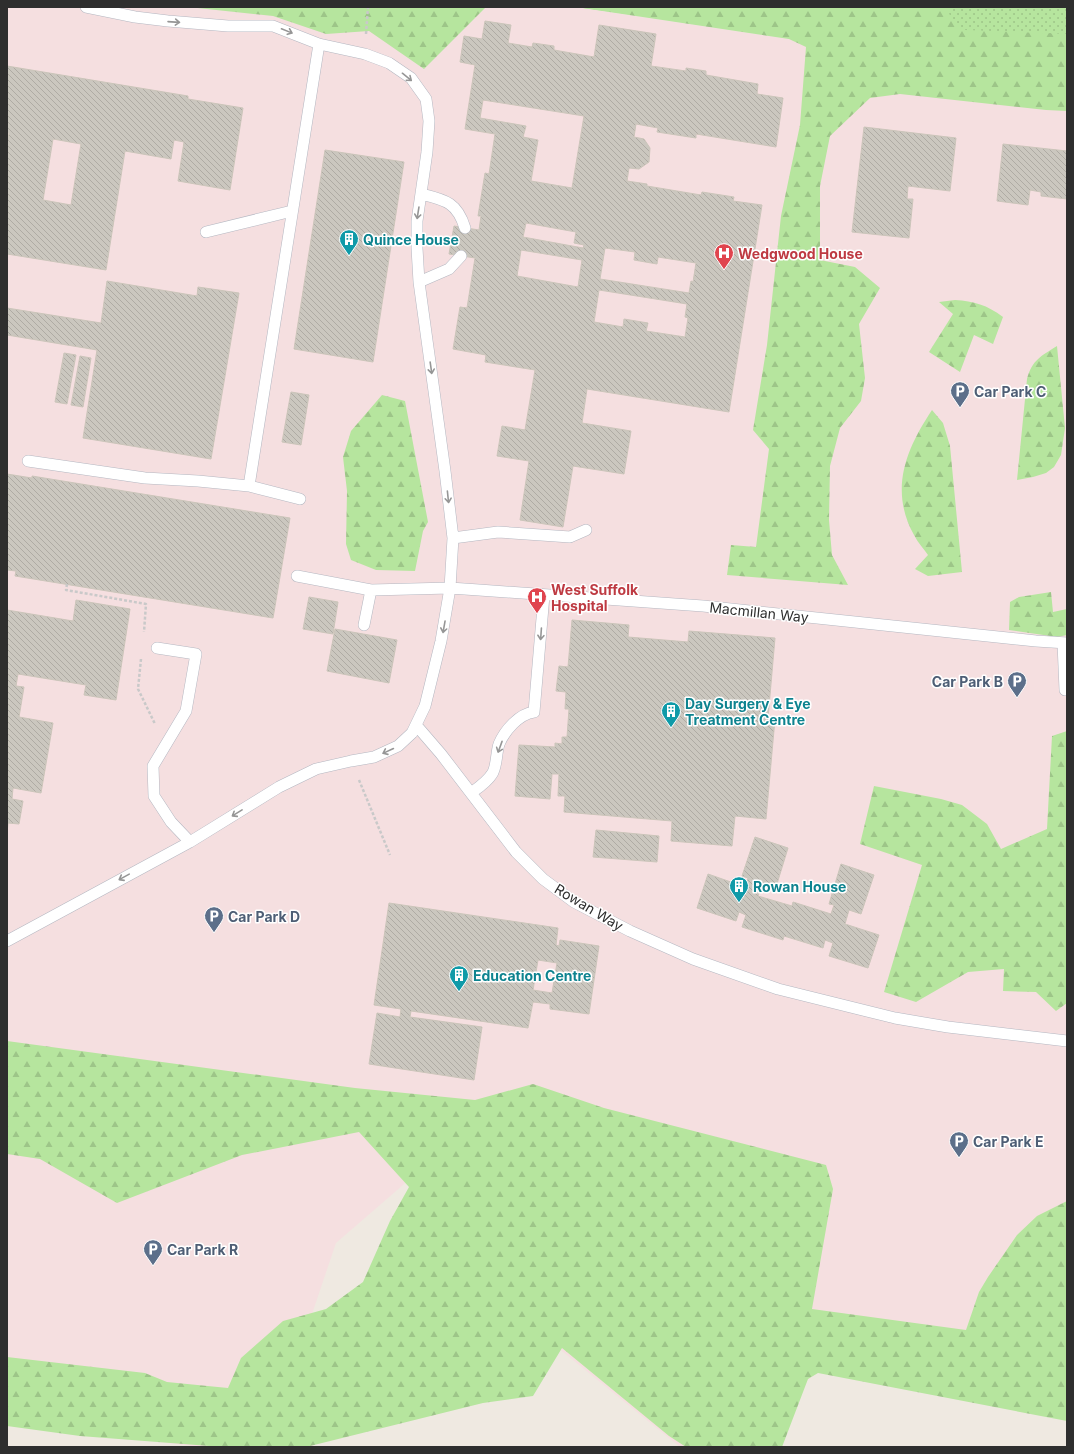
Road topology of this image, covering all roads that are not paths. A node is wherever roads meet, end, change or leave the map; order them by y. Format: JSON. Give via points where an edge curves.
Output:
{"nodes":[{"id":1,"x":86,"y":7,"type":"edge"},
{"id":2,"x":319,"y":44,"type":"junction"},
{"id":3,"x":421,"y":194,"type":"junction"},
{"id":4,"x":292,"y":211,"type":"junction"},
{"id":5,"x":465,"y":228,"type":"dead end"},
{"id":6,"x":206,"y":232,"type":"dead end"},
{"id":7,"x":461,"y":256,"type":"dead end"},
{"id":8,"x":419,"y":282,"type":"junction"},
{"id":9,"x":28,"y":461,"type":"dead end"},
{"id":10,"x":249,"y":486,"type":"junction"},
{"id":11,"x":300,"y":499,"type":"dead end"},
{"id":12,"x":586,"y":530,"type":"dead end"},
{"id":13,"x":453,"y":538,"type":"junction"},
{"id":14,"x":296,"y":576,"type":"dead end"},
{"id":15,"x":450,"y":588,"type":"junction"},
{"id":16,"x":370,"y":590,"type":"junction"},
{"id":17,"x":544,"y":595,"type":"junction"},
{"id":18,"x":364,"y":625,"type":"dead end"},
{"id":19,"x":1065,"y":643,"type":"edge"},
{"id":20,"x":157,"y":648,"type":"dead end"},
{"id":21,"x":1065,"y":690,"type":"dead end"},
{"id":22,"x":416,"y":725,"type":"junction"},
{"id":23,"x":471,"y":793,"type":"junction"},
{"id":24,"x":190,"y":842,"type":"junction"},
{"id":25,"x":7,"y":941,"type":"edge"},
{"id":26,"x":1067,"y":1041,"type":"edge"}],
"edges":[{"from":1,"to":2,"type":"lane","one_way":true,"via":[[168,21],[228,26],[273,26]]},
{"from":2,"to":3,"type":"lane","one_way":true,"via":[[365,54],[389,63],[411,78],[426,99],[429,121]]},
{"from":2,"to":4,"type":"lane"},
{"from":3,"to":5,"type":"lane","via":[[440,199],[452,206],[461,216]]},
{"from":3,"to":8,"type":"lane","one_way":true,"via":[[416,248]]},
{"from":4,"to":6,"type":"lane"},
{"from":4,"to":10,"type":"lane"},
{"from":7,"to":8,"type":"lane","via":[[449,269]]},
{"from":8,"to":13,"type":"lane","one_way":true},
{"from":9,"to":10,"type":"lane","via":[[145,478]]},
{"from":10,"to":11,"type":"lane"},
{"from":12,"to":13,"type":"lane","via":[[570,537],[498,532]]},
{"from":13,"to":15,"type":"lane"},
{"from":14,"to":16,"type":"lane","name":"Macmillan Way"},
{"from":15,"to":16,"type":"lane","name":"Macmillan Way"},
{"from":15,"to":17,"type":"lane","name":"Macmillan Way"},
{"from":15,"to":22,"type":"lane","one_way":true,"via":[[440,649],[425,706]]},
{"from":16,"to":18,"type":"lane"},
{"from":17,"to":19,"type":"lane","name":"Macmillan Way","via":[[703,606]]},
{"from":17,"to":23,"type":"lane","one_way":true,"via":[[534,712],[526,713],[514,723],[499,744],[493,774]]},
{"from":19,"to":21,"type":"lane"},
{"from":20,"to":24,"type":"lane","via":[[196,654],[186,711],[153,766],[154,796],[171,822]]},
{"from":22,"to":23,"type":"lane","name":"Rowan Way"},
{"from":22,"to":24,"type":"lane","one_way":true,"via":[[412,733],[398,746],[374,758],[316,769],[279,787]]},
{"from":23,"to":26,"type":"lane","name":"Rowan Way","via":[[516,852],[543,878],[574,902],[693,959],[778,989],[895,1018]]},
{"from":24,"to":25,"type":"lane","one_way":true}]}
